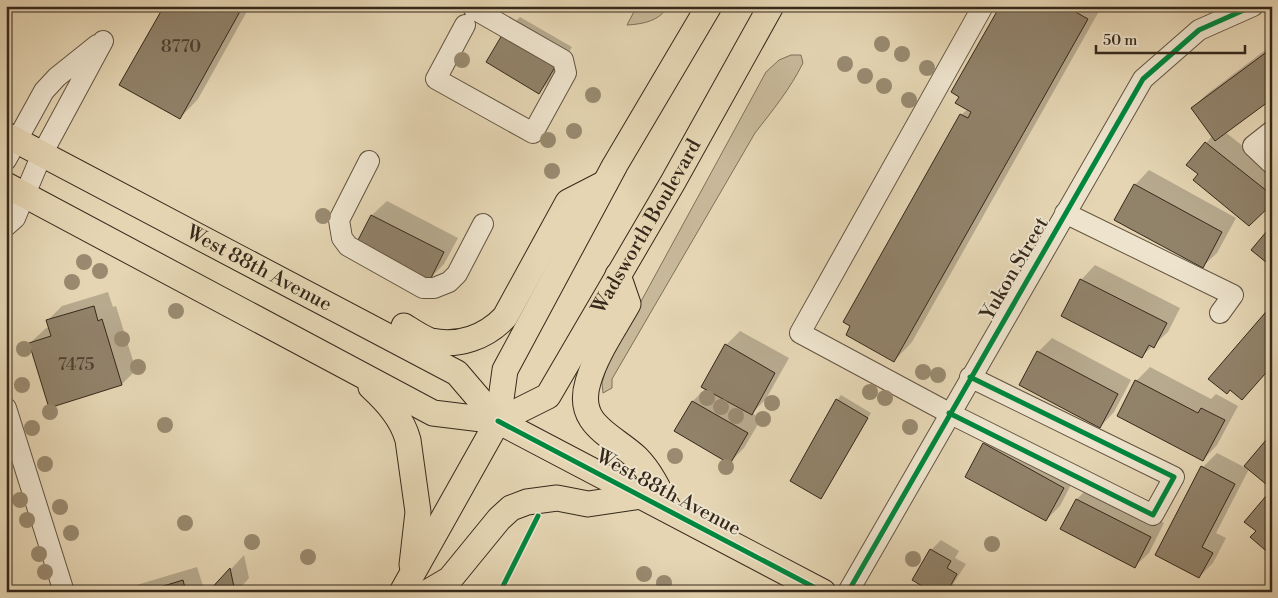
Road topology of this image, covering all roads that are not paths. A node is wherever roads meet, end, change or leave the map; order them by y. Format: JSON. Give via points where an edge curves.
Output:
{"nodes":[{"id":1,"x":709,"y":6,"type":"edge"},
{"id":2,"x":771,"y":6,"type":"edge"},
{"id":3,"x":983,"y":6,"type":"edge"},
{"id":4,"x":1253,"y":6,"type":"edge"},
{"id":5,"x":470,"y":17,"type":"joint"},
{"id":6,"x":1272,"y":131,"type":"edge"},
{"id":7,"x":10,"y":145,"type":"edge"},
{"id":8,"x":42,"y":154,"type":"junction"},
{"id":9,"x":369,"y":161,"type":"dead end"},
{"id":10,"x":1272,"y":164,"type":"edge"},
{"id":11,"x":605,"y":183,"type":"junction"},
{"id":12,"x":15,"y":190,"type":"edge"},
{"id":13,"x":1065,"y":213,"type":"junction"},
{"id":14,"x":483,"y":224,"type":"dead end"},
{"id":15,"x":6,"y":226,"type":"edge"},
{"id":16,"x":618,"y":275,"type":"junction"},
{"id":17,"x":1220,"y":313,"type":"dead end"},
{"id":18,"x":352,"y":319,"type":"junction"},
{"id":19,"x":352,"y":370,"type":"junction"},
{"id":20,"x":970,"y":377,"type":"junction"},
{"id":21,"x":6,"y":408,"type":"edge"},
{"id":22,"x":949,"y":414,"type":"junction"},
{"id":23,"x":498,"y":421,"type":"junction"},
{"id":24,"x":14,"y":454,"type":"edge"},
{"id":25,"x":642,"y":496,"type":"junction"},
{"id":26,"x":669,"y":510,"type":"junction"},
{"id":27,"x":413,"y":586,"type":"edge"},
{"id":28,"x":64,"y":592,"type":"edge"},
{"id":29,"x":823,"y":592,"type":"edge"},
{"id":30,"x":848,"y":592,"type":"edge"}],
"edges":[{"from":1,"to":11,"type":"main road"},
{"from":2,"to":16,"type":"main road","name":"Wadsworth Boulevard"},
{"from":3,"to":22,"type":"street","via":[[800,333]]},
{"from":4,"to":13,"type":"street","name":"Yukon Street","via":[[1199,30],[1143,79]]},
{"from":5,"to":5,"type":"street","via":[[436,79],[533,133],[566,73],[562,60]]},
{"from":6,"to":10,"type":"street","via":[[1253,146]]},
{"from":7,"to":8,"type":"main road","name":"West 88th Avenue"},
{"from":7,"to":8,"type":"street","via":[[57,76],[103,41]]},
{"from":8,"to":12,"type":"street"},
{"from":8,"to":18,"type":"main road","name":"West 88th Avenue"},
{"from":9,"to":14,"type":"street","via":[[338,220],[342,238],[348,246],[423,288],[442,286],[457,274]]},
{"from":11,"to":18,"type":"main road","via":[[568,202],[505,316],[494,328],[458,344],[430,340],[387,318]]},
{"from":11,"to":23,"type":"main road","via":[[505,370]]},
{"from":12,"to":15,"type":"street","via":[[15,218]]},
{"from":12,"to":19,"type":"main road","name":"West 88th Avenue"},
{"from":13,"to":17,"type":"street","via":[[1233,295]]},
{"from":13,"to":20,"type":"street","name":"Yukon Street"},
{"from":16,"to":23,"type":"main road","name":"Wadsworth Boulevard","via":[[548,396]]},
{"from":16,"to":26,"type":"main road","via":[[628,304],[594,365],[585,402],[603,434],[637,458],[655,482]]},
{"from":18,"to":23,"type":"main road","name":"West 88th Avenue","via":[[457,373]]},
{"from":19,"to":23,"type":"main road","name":"West 88th Avenue","via":[[433,413]]},
{"from":19,"to":27,"type":"main road","via":[[389,404],[407,434],[418,512]]},
{"from":20,"to":22,"type":"street","name":"Yukon Street"},
{"from":20,"to":22,"type":"street","via":[[1174,477],[1153,515]]},
{"from":21,"to":24,"type":"street"},
{"from":22,"to":30,"type":"street","name":"Yukon Street"},
{"from":23,"to":25,"type":"main road","name":"West 88th Avenue"},
{"from":23,"to":27,"type":"main road"},
{"from":24,"to":28,"type":"street"},
{"from":25,"to":26,"type":"main road","name":"West 88th Avenue"},
{"from":25,"to":27,"type":"main road","via":[[588,504],[558,498],[527,502],[512,508],[499,519],[450,579]]},
{"from":26,"to":29,"type":"main road","name":"West 88th Avenue"}]}
